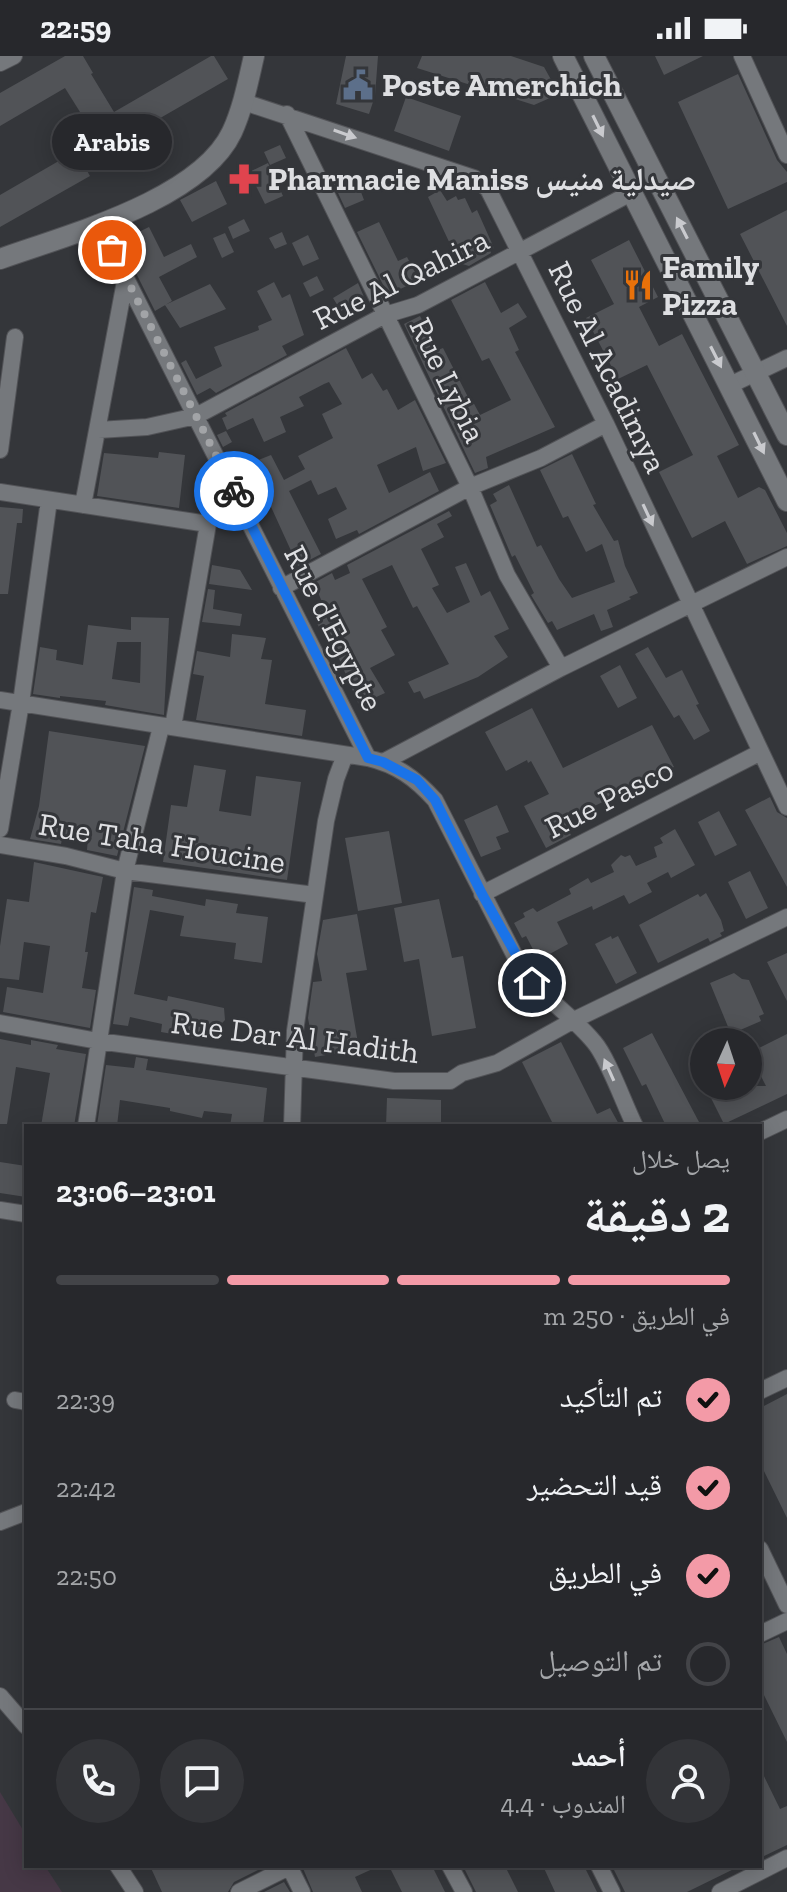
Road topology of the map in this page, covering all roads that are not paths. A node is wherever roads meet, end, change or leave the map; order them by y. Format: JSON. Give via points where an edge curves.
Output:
{"nodes":[{"id":1,"x":14,"y":56,"type":"edge"},
{"id":2,"x":254,"y":56,"type":"edge"},
{"id":3,"x":563,"y":56,"type":"edge"},
{"id":4,"x":594,"y":56,"type":"edge"},
{"id":5,"x":742,"y":56,"type":"edge"},
{"id":6,"x":0,"y":63,"type":"edge"},
{"id":7,"x":244,"y":102,"type":"junction"},
{"id":8,"x":287,"y":114,"type":"junction"},
{"id":9,"x":787,"y":155,"type":"edge"},
{"id":10,"x":631,"y":193,"type":"junction"},
{"id":11,"x":98,"y":223,"type":"junction"},
{"id":12,"x":520,"y":252,"type":"junction"},
{"id":13,"x":0,"y":259,"type":"edge"},
{"id":14,"x":126,"y":276,"type":"junction"},
{"id":15,"x":385,"y":315,"type":"junction"},
{"id":16,"x":15,"y":337,"type":"dead end"},
{"id":17,"x":787,"y":358,"type":"edge"},
{"id":18,"x":756,"y":372,"type":"junction"},
{"id":19,"x":730,"y":385,"type":"junction"},
{"id":20,"x":3,"y":402,"type":"edge"},
{"id":21,"x":196,"y":416,"type":"junction"},
{"id":22,"x":606,"y":424,"type":"junction"},
{"id":23,"x":98,"y":430,"type":"junction"},
{"id":24,"x":787,"y":435,"type":"edge"},
{"id":25,"x":0,"y":450,"type":"edge"},
{"id":26,"x":223,"y":469,"type":"junction"},
{"id":27,"x":470,"y":487,"type":"junction"},
{"id":28,"x":0,"y":492,"type":"edge"},
{"id":29,"x":49,"y":500,"type":"junction"},
{"id":30,"x":787,"y":501,"type":"edge"},
{"id":31,"x":83,"y":505,"type":"junction"},
{"id":32,"x":208,"y":524,"type":"junction"},
{"id":33,"x":787,"y":557,"type":"edge"},
{"id":34,"x":281,"y":588,"type":"junction"},
{"id":35,"x":690,"y":605,"type":"junction"},
{"id":36,"x":561,"y":668,"type":"junction"},
{"id":37,"x":0,"y":700,"type":"edge"},
{"id":38,"x":21,"y":703,"type":"junction"},
{"id":39,"x":167,"y":727,"type":"junction"},
{"id":40,"x":761,"y":752,"type":"junction"},
{"id":41,"x":345,"y":755,"type":"junction"},
{"id":42,"x":376,"y":760,"type":"junction"},
{"id":43,"x":787,"y":807,"type":"edge"},
{"id":44,"x":0,"y":829,"type":"edge"},
{"id":45,"x":0,"y":845,"type":"edge"},
{"id":46,"x":125,"y":871,"type":"junction"},
{"id":47,"x":482,"y":894,"type":"junction"},
{"id":48,"x":315,"y":895,"type":"junction"},
{"id":49,"x":787,"y":917,"type":"edge"},
{"id":50,"x":574,"y":1020,"type":"junction"},
{"id":51,"x":0,"y":1023,"type":"edge"},
{"id":52,"x":98,"y":1041,"type":"junction"},
{"id":53,"x":295,"y":1067,"type":"junction"},
{"id":54,"x":787,"y":1119,"type":"edge"},
{"id":55,"x":86,"y":1124,"type":"edge"},
{"id":56,"x":292,"y":1124,"type":"edge"},
{"id":57,"x":634,"y":1124,"type":"edge"},
{"id":58,"x":762,"y":1131,"type":"edge"},
{"id":59,"x":0,"y":1210,"type":"edge"},
{"id":60,"x":24,"y":1214,"type":"edge"},
{"id":61,"x":787,"y":1378,"type":"edge"},
{"id":62,"x":762,"y":1390,"type":"edge"},
{"id":63,"x":24,"y":1513,"type":"edge"},
{"id":64,"x":0,"y":1522,"type":"edge"},
{"id":65,"x":762,"y":1553,"type":"edge"},
{"id":66,"x":787,"y":1605,"type":"edge"},
{"id":67,"x":787,"y":1621,"type":"edge"},
{"id":68,"x":762,"y":1633,"type":"edge"},
{"id":69,"x":0,"y":1696,"type":"edge"},
{"id":70,"x":24,"y":1724,"type":"edge"},
{"id":71,"x":787,"y":1858,"type":"edge"},
{"id":72,"x":762,"y":1867,"type":"edge"},
{"id":73,"x":119,"y":1868,"type":"edge"},
{"id":74,"x":286,"y":1868,"type":"edge"},
{"id":75,"x":291,"y":1868,"type":"edge"},
{"id":76,"x":451,"y":1868,"type":"edge"},
{"id":77,"x":600,"y":1868,"type":"edge"},
{"id":78,"x":756,"y":1869,"type":"edge"},
{"id":79,"x":135,"y":1892,"type":"edge"},
{"id":80,"x":239,"y":1892,"type":"edge"},
{"id":81,"x":302,"y":1892,"type":"edge"},
{"id":82,"x":464,"y":1892,"type":"edge"},
{"id":83,"x":612,"y":1892,"type":"edge"},
{"id":84,"x":720,"y":1892,"type":"edge"}],
"edges":[{"from":1,"to":6,"type":"street"},
{"from":2,"to":7,"type":"main road"},
{"from":3,"to":10,"type":"main road","one_way":true},
{"from":18,"to":4,"type":"main road","one_way":true},
{"from":5,"to":9,"type":"street"},
{"from":7,"to":8,"type":"street","name":"Rue Al Acadimya"},
{"from":7,"to":11,"type":"main road","via":[[231,135],[188,181]]},
{"from":8,"to":12,"type":"street","name":"Rue Al Acadimya","one_way":true,"via":[[482,182]]},
{"from":8,"to":15,"type":"street","name":"Rue Lybia"},
{"from":10,"to":12,"type":"street","name":"Rue Al Qahira"},
{"from":10,"to":19,"type":"main road","one_way":true},
{"from":11,"to":13,"type":"main road"},
{"from":11,"to":14,"type":"street","name":"Rue d'Egypte"},
{"from":12,"to":15,"type":"street","name":"Rue Al Qahira","via":[[418,305]]},
{"from":12,"to":22,"type":"street","name":"Rue Al Acadimya"},
{"from":14,"to":21,"type":"street","name":"Rue d'Egypte"},
{"from":14,"to":23,"type":"street"},
{"from":15,"to":21,"type":"street","name":"Rue Al Qahira"},
{"from":15,"to":27,"type":"street","name":"Rue Lybia"},
{"from":16,"to":20,"type":"street"},
{"from":17,"to":18,"type":"street"},
{"from":18,"to":19,"type":"street"},
{"from":18,"to":24,"type":"main road"},
{"from":19,"to":30,"type":"main road","one_way":true},
{"from":20,"to":25,"type":"street"},
{"from":21,"to":23,"type":"street","name":"Rue Al Qahira"},
{"from":21,"to":26,"type":"street","name":"Rue d'Egypte"},
{"from":22,"to":27,"type":"street"},
{"from":22,"to":35,"type":"street","name":"Rue Al Acadimya","one_way":true},
{"from":23,"to":31,"type":"street"},
{"from":26,"to":32,"type":"street"},
{"from":26,"to":34,"type":"street","name":"Rue d'Egypte"},
{"from":27,"to":34,"type":"street"},
{"from":27,"to":36,"type":"street","name":"Rue Lybia","via":[[507,575]]},
{"from":28,"to":29,"type":"street"},
{"from":29,"to":31,"type":"street"},
{"from":29,"to":38,"type":"street"},
{"from":31,"to":32,"type":"street"},
{"from":32,"to":39,"type":"street"},
{"from":33,"to":35,"type":"street"},
{"from":34,"to":42,"type":"street","name":"Rue d'Egypte"},
{"from":35,"to":36,"type":"street"},
{"from":35,"to":40,"type":"street","name":"Rue Al Acadimya"},
{"from":36,"to":42,"type":"street"},
{"from":37,"to":38,"type":"street"},
{"from":38,"to":39,"type":"street"},
{"from":38,"to":44,"type":"street"},
{"from":39,"to":41,"type":"street"},
{"from":39,"to":46,"type":"street"},
{"from":40,"to":43,"type":"street","name":"Rue Al Acadimya"},
{"from":40,"to":47,"type":"street","name":"Rue Pasco"},
{"from":41,"to":42,"type":"street"},
{"from":41,"to":48,"type":"street","via":[[326,821]]},
{"from":42,"to":47,"type":"street","via":[[417,780],[435,800]]},
{"from":45,"to":46,"type":"street","name":"Rue Taha Houcine"},
{"from":46,"to":48,"type":"street","name":"Rue Taha Houcine"},
{"from":46,"to":52,"type":"street"},
{"from":47,"to":50,"type":"street","via":[[532,983]]},
{"from":48,"to":53,"type":"street","via":[[295,1031]]},
{"from":49,"to":50,"type":"street","name":"Rue Dar Al Hadith"},
{"from":50,"to":53,"type":"street","name":"Rue Dar Al Hadith","via":[[497,1063],[450,1081],[394,1081]]},
{"from":57,"to":50,"type":"street","one_way":true,"via":[[597,1045]]},
{"from":51,"to":52,"type":"street","name":"Rue Dar Al Hadith"},
{"from":52,"to":53,"type":"street","name":"Rue Dar Al Hadith"},
{"from":52,"to":55,"type":"street"},
{"from":53,"to":56,"type":"street"},
{"from":54,"to":58,"type":"street"},
{"from":59,"to":60,"type":"street"},
{"from":61,"to":62,"type":"street"},
{"from":63,"to":64,"type":"street"},
{"from":65,"to":66,"type":"street"},
{"from":67,"to":68,"type":"street"},
{"from":69,"to":70,"type":"street"},
{"from":71,"to":72,"type":"street"},
{"from":73,"to":79,"type":"street"},
{"from":74,"to":80,"type":"street"},
{"from":75,"to":81,"type":"street"},
{"from":76,"to":82,"type":"street"},
{"from":77,"to":83,"type":"street"},
{"from":78,"to":84,"type":"street"}]}
